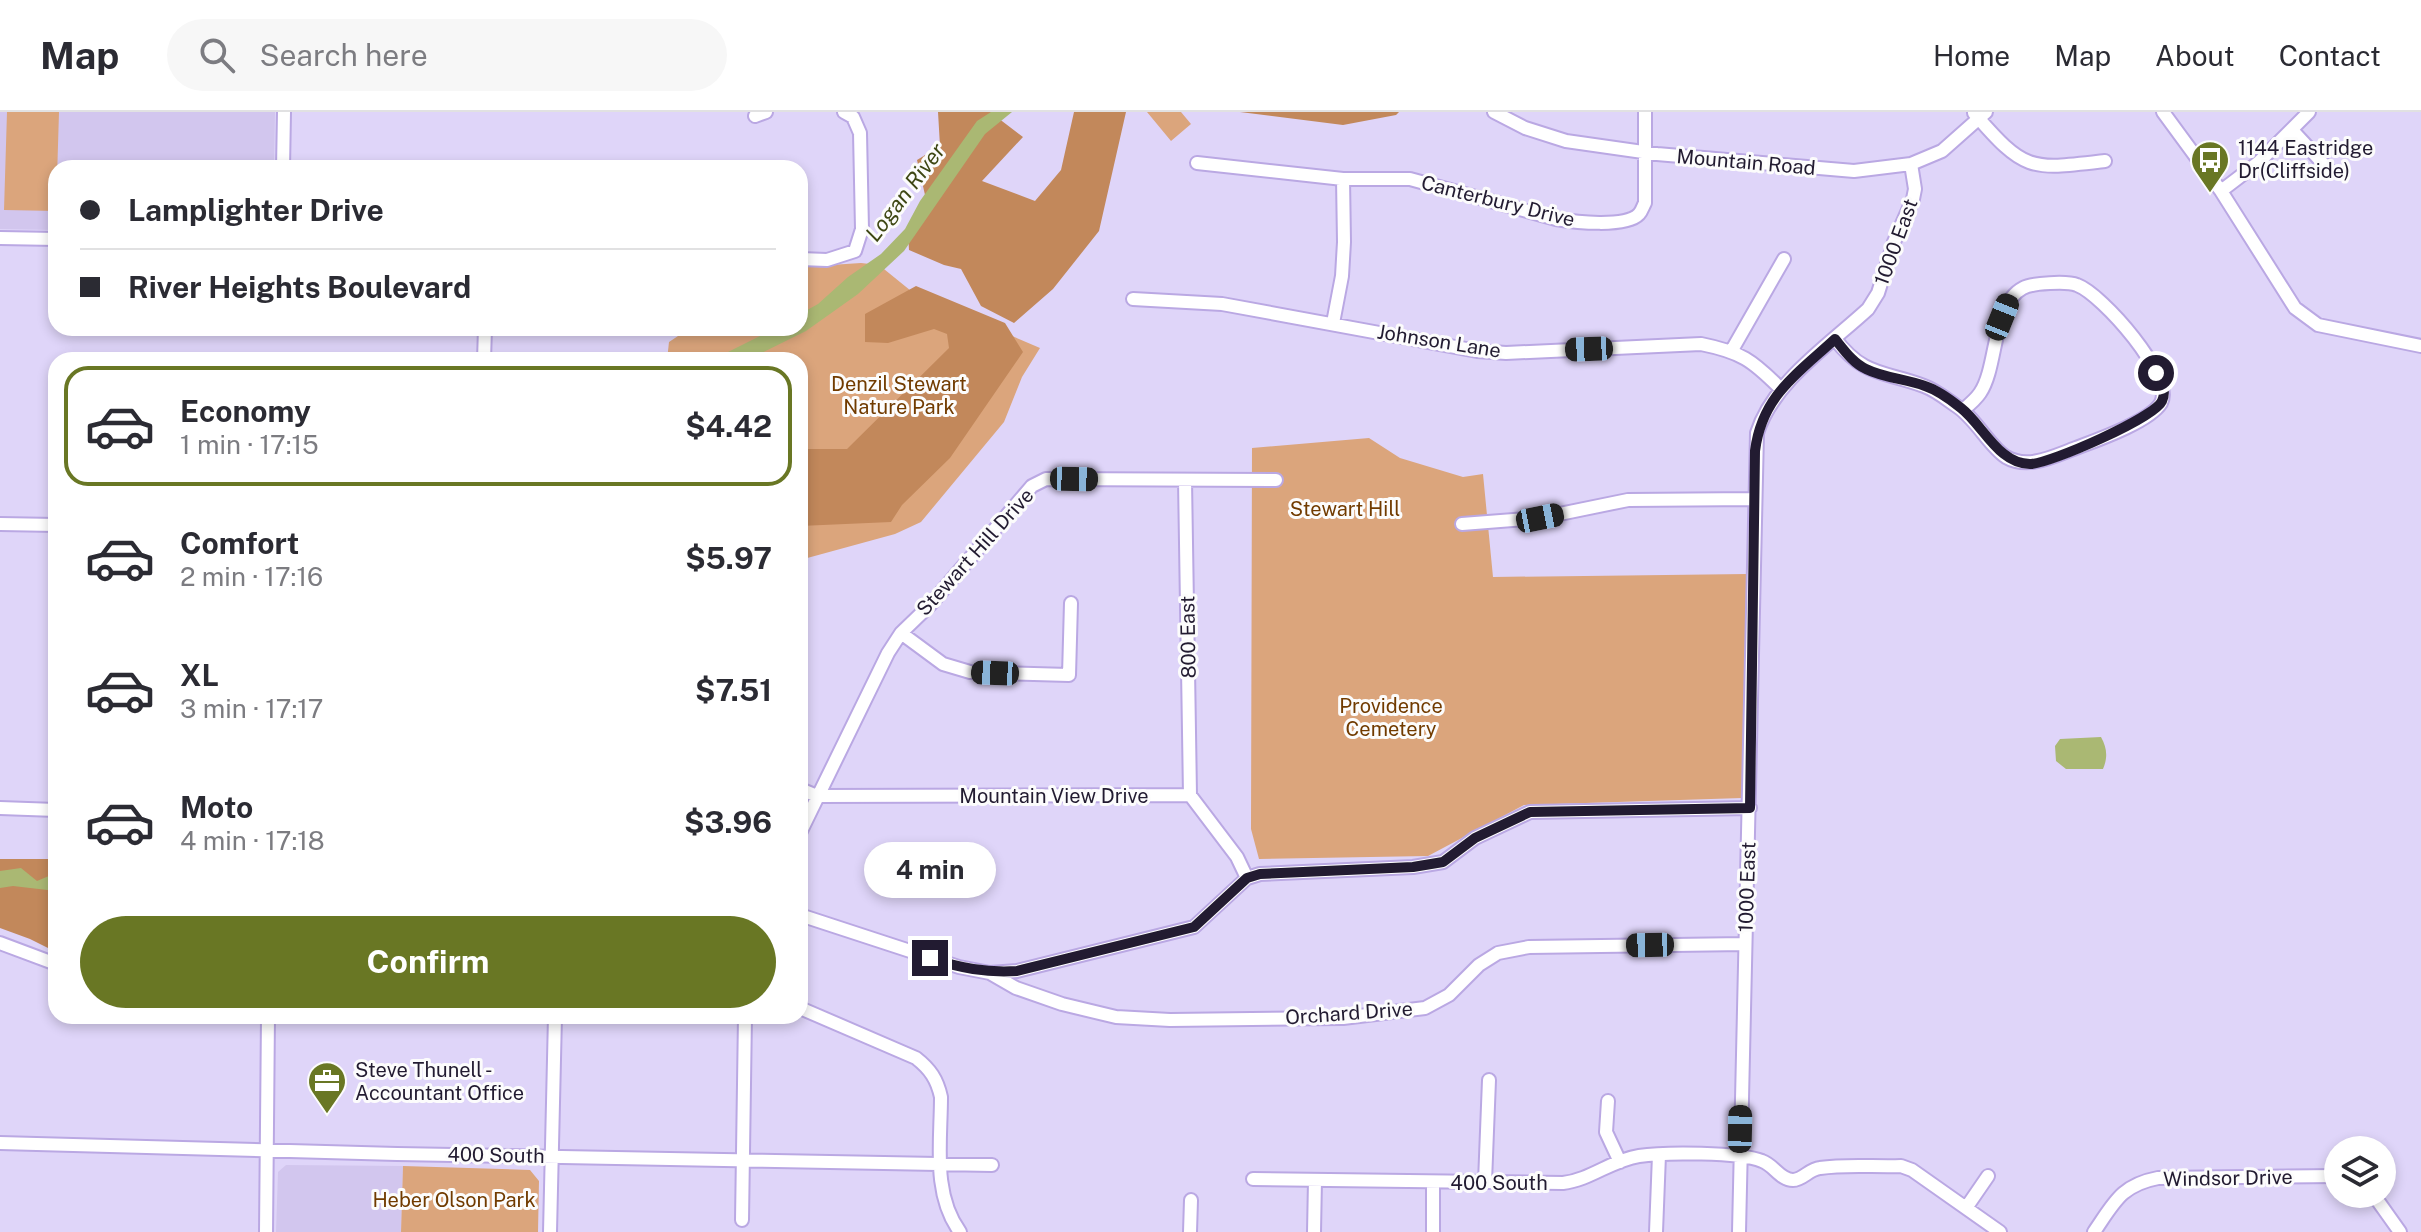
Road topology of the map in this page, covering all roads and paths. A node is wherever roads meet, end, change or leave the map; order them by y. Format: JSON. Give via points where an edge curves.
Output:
{"nodes":[{"id":1,"x":284,"y":112,"type":"edge"},
{"id":2,"x":844,"y":112,"type":"edge"},
{"id":3,"x":1494,"y":112,"type":"edge"},
{"id":4,"x":1645,"y":112,"type":"edge"},
{"id":5,"x":2163,"y":112,"type":"edge"},
{"id":6,"x":2309,"y":112,"type":"edge"},
{"id":7,"x":1979,"y":114,"type":"edge"},
{"id":8,"x":2292,"y":130,"type":"junction"},
{"id":9,"x":1645,"y":153,"type":"junction"},
{"id":10,"x":283,"y":160,"type":"edge"},
{"id":11,"x":2105,"y":161,"type":"dead end"},
{"id":12,"x":1197,"y":163,"type":"dead end"},
{"id":13,"x":1911,"y":164,"type":"junction"},
{"id":14,"x":2330,"y":171,"type":"dead end"},
{"id":15,"x":1343,"y":179,"type":"junction"},
{"id":16,"x":2221,"y":191,"type":"junction"},
{"id":17,"x":0,"y":238,"type":"edge"},
{"id":18,"x":48,"y":239,"type":"edge"},
{"id":19,"x":808,"y":259,"type":"edge"},
{"id":20,"x":1784,"y":259,"type":"dead end"},
{"id":21,"x":1133,"y":299,"type":"dead end"},
{"id":22,"x":1333,"y":323,"type":"junction"},
{"id":23,"x":1835,"y":339,"type":"junction"},
{"id":24,"x":2421,"y":346,"type":"edge"},
{"id":25,"x":1732,"y":350,"type":"junction"},
{"id":26,"x":1780,"y":388,"type":"junction"},
{"id":27,"x":1963,"y":410,"type":"junction"},
{"id":28,"x":1185,"y":480,"type":"junction"},
{"id":29,"x":1276,"y":480,"type":"dead end"},
{"id":30,"x":1755,"y":499,"type":"junction"},
{"id":31,"x":0,"y":524,"type":"edge"},
{"id":32,"x":1462,"y":524,"type":"dead end"},
{"id":33,"x":48,"y":525,"type":"edge"},
{"id":34,"x":1071,"y":603,"type":"dead end"},
{"id":35,"x":901,"y":633,"type":"junction"},
{"id":36,"x":808,"y":792,"type":"edge"},
{"id":37,"x":1190,"y":795,"type":"junction"},
{"id":38,"x":817,"y":796,"type":"junction"},
{"id":39,"x":0,"y":808,"type":"edge"},
{"id":40,"x":1750,"y":808,"type":"junction"},
{"id":41,"x":48,"y":810,"type":"edge"},
{"id":42,"x":808,"y":816,"type":"edge"},
{"id":43,"x":1247,"y":878,"type":"junction"},
{"id":44,"x":808,"y":918,"type":"edge"},
{"id":45,"x":0,"y":943,"type":"edge"},
{"id":46,"x":1745,"y":944,"type":"junction"},
{"id":47,"x":48,"y":961,"type":"edge"},
{"id":48,"x":990,"y":973,"type":"junction"},
{"id":49,"x":808,"y":1011,"type":"edge"},
{"id":50,"x":268,"y":1024,"type":"edge"},
{"id":51,"x":555,"y":1024,"type":"edge"},
{"id":52,"x":745,"y":1024,"type":"edge"},
{"id":53,"x":1489,"y":1080,"type":"dead end"},
{"id":54,"x":1608,"y":1101,"type":"dead end"},
{"id":55,"x":0,"y":1143,"type":"edge"},
{"id":56,"x":266,"y":1149,"type":"junction"},
{"id":57,"x":1659,"y":1155,"type":"junction"},
{"id":58,"x":552,"y":1156,"type":"junction"},
{"id":59,"x":1740,"y":1157,"type":"junction"},
{"id":60,"x":742,"y":1160,"type":"junction"},
{"id":61,"x":1620,"y":1162,"type":"junction"},
{"id":62,"x":941,"y":1164,"type":"junction"},
{"id":63,"x":992,"y":1165,"type":"dead end"},
{"id":64,"x":1988,"y":1176,"type":"dead end"},
{"id":65,"x":2324,"y":1176,"type":"edge"},
{"id":66,"x":1253,"y":1179,"type":"dead end"},
{"id":67,"x":1315,"y":1180,"type":"junction"},
{"id":68,"x":1433,"y":1182,"type":"junction"},
{"id":69,"x":1485,"y":1182,"type":"junction"},
{"id":70,"x":1191,"y":1200,"type":"dead end"},
{"id":71,"x":1966,"y":1208,"type":"junction"},
{"id":72,"x":2383,"y":1208,"type":"edge"},
{"id":73,"x":742,"y":1220,"type":"dead end"},
{"id":74,"x":266,"y":1232,"type":"edge"},
{"id":75,"x":550,"y":1232,"type":"edge"},
{"id":76,"x":960,"y":1232,"type":"edge"},
{"id":77,"x":1190,"y":1232,"type":"edge"},
{"id":78,"x":1314,"y":1232,"type":"edge"},
{"id":79,"x":1433,"y":1232,"type":"edge"},
{"id":80,"x":1656,"y":1232,"type":"edge"},
{"id":81,"x":1739,"y":1232,"type":"edge"},
{"id":82,"x":2000,"y":1232,"type":"edge"},
{"id":83,"x":2094,"y":1232,"type":"edge"},
{"id":84,"x":2400,"y":1232,"type":"edge"}],
"edges":[{"from":1,"to":10,"type":"street"},
{"from":2,"to":19,"type":"street","via":[[853,117],[860,133],[862,229],[855,251]]},
{"from":3,"to":9,"type":"street","name":"Mountain Road","via":[[1566,141]]},
{"from":4,"to":9,"type":"street","name":"Canterbury Drive"},
{"from":5,"to":16,"type":"street"},
{"from":6,"to":8,"type":"street"},
{"from":7,"to":11,"type":"street","via":[[2015,156],[2031,165],[2050,168]]},
{"from":7,"to":13,"type":"street","name":"Mountain Road","via":[[1942,151]]},
{"from":8,"to":14,"type":"street"},
{"from":8,"to":16,"type":"street"},
{"from":9,"to":13,"type":"street","name":"Mountain Road","via":[[1854,171]]},
{"from":9,"to":15,"type":"street","name":"Canterbury Drive","via":[[1645,203],[1638,215],[1625,221],[1556,219],[1410,179]]},
{"from":12,"to":15,"type":"street","name":"Canterbury Drive"},
{"from":13,"to":23,"type":"street","name":"1000 East","via":[[1913,199],[1878,293]]},
{"from":15,"to":22,"type":"street","via":[[1342,276]]},
{"from":16,"to":24,"type":"street","via":[[2295,308],[2318,325]]},
{"from":17,"to":18,"type":"street"},
{"from":20,"to":25,"type":"street"},
{"from":21,"to":22,"type":"street","name":"Johnson Lane","via":[[1222,304]]},
{"from":22,"to":25,"type":"street","name":"Johnson Lane","via":[[1506,353],[1701,344]]},
{"from":23,"to":26,"type":"street","name":"1000 East"},
{"from":23,"to":27,"type":"street","via":[[1866,369],[1928,387]]},
{"from":25,"to":26,"type":"street","name":"Johnson Lane","via":[[1760,367]]},
{"from":26,"to":30,"type":"street","name":"1000 East","via":[[1757,433]]},
{"from":27,"to":27,"type":"street","via":[[2006,457],[2030,464],[2143,418],[2163,400],[2164,388],[2148,358],[2097,298],[2076,284],[2044,283],[2023,287],[2009,300],[1982,392]]},
{"from":28,"to":29,"type":"street","name":"Stewart Hill Drive"},
{"from":28,"to":35,"type":"street","name":"Stewart Hill Drive","via":[[1046,479],[1032,486]]},
{"from":28,"to":37,"type":"street","name":"800 East"},
{"from":30,"to":32,"type":"street","via":[[1628,500],[1540,518]]},
{"from":30,"to":40,"type":"street","name":"1000 East"},
{"from":31,"to":33,"type":"street"},
{"from":34,"to":35,"type":"street","via":[[1069,675],[970,672],[943,664]]},
{"from":35,"to":38,"type":"street","name":"Stewart Hill Drive"},
{"from":36,"to":38,"type":"street"},
{"from":37,"to":38,"type":"street","name":"Mountain View Drive"},
{"from":37,"to":43,"type":"street"},
{"from":38,"to":42,"type":"street","name":"Stewart Hill Drive"},
{"from":39,"to":41,"type":"street"},
{"from":40,"to":43,"type":"street","via":[[1530,812],[1475,838],[1443,862]]},
{"from":40,"to":46,"type":"street","name":"1000 East"},
{"from":43,"to":48,"type":"street","via":[[1194,927]]},
{"from":44,"to":48,"type":"street"},
{"from":45,"to":47,"type":"street"},
{"from":46,"to":48,"type":"street","name":"Orchard Drive","via":[[1529,947],[1498,953],[1449,995],[1425,1008],[1343,1018],[1116,1017],[1016,988]]},
{"from":46,"to":59,"type":"street","name":"1000 East"},
{"from":49,"to":62,"type":"street","via":[[928,1068],[941,1097]]},
{"from":50,"to":56,"type":"street"},
{"from":51,"to":58,"type":"street"},
{"from":52,"to":60,"type":"street"},
{"from":53,"to":69,"type":"street"},
{"from":54,"to":61,"type":"street","via":[[1606,1132]]},
{"from":55,"to":56,"type":"street","name":"400 South"},
{"from":56,"to":58,"type":"street","name":"400 South"},
{"from":56,"to":74,"type":"street"},
{"from":57,"to":59,"type":"street","name":"400 South"},
{"from":57,"to":61,"type":"street","name":"400 South"},
{"from":57,"to":80,"type":"street"},
{"from":58,"to":60,"type":"street","name":"400 South"},
{"from":58,"to":75,"type":"street"},
{"from":59,"to":71,"type":"street","via":[[1763,1161],[1790,1180],[1819,1168],[1901,1166]]},
{"from":59,"to":81,"type":"street","name":"1000 East"},
{"from":60,"to":62,"type":"street","name":"400 South"},
{"from":60,"to":73,"type":"street"},
{"from":61,"to":69,"type":"street","name":"400 South","via":[[1578,1181]]},
{"from":62,"to":63,"type":"street","name":"400 South"},
{"from":62,"to":76,"type":"street","via":[[943,1198]]},
{"from":64,"to":71,"type":"street"},
{"from":65,"to":83,"type":"street","name":"Windsor Drive","via":[[2138,1181],[2123,1192]]},
{"from":66,"to":67,"type":"street","name":"400 South"},
{"from":67,"to":68,"type":"street","name":"400 South"},
{"from":67,"to":78,"type":"street"},
{"from":68,"to":69,"type":"street","name":"400 South"},
{"from":68,"to":79,"type":"street"},
{"from":70,"to":77,"type":"street"},
{"from":71,"to":82,"type":"street"},
{"from":72,"to":84,"type":"street"}]}
